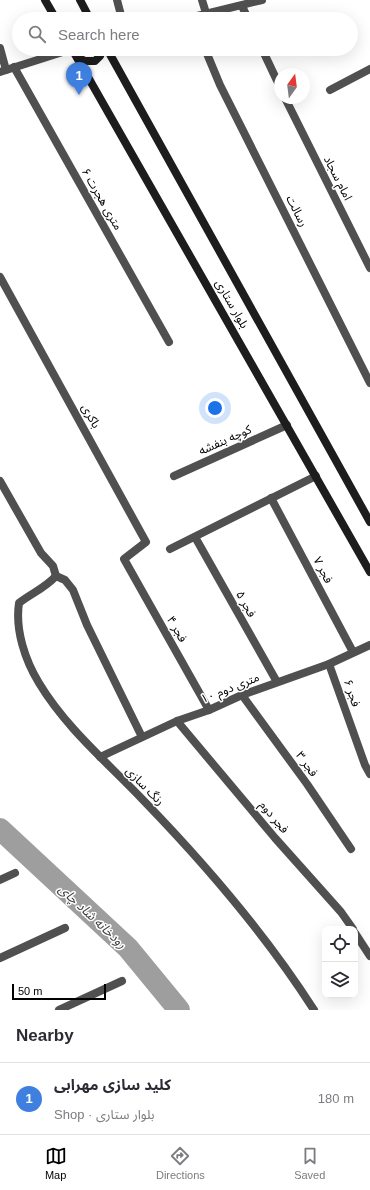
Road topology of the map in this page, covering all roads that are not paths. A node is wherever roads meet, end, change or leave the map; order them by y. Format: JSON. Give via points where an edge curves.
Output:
{"nodes":[{"id":1,"x":45,"y":0,"type":"edge"},
{"id":2,"x":80,"y":0,"type":"edge"},
{"id":3,"x":117,"y":0,"type":"edge"},
{"id":4,"x":202,"y":0,"type":"edge"},
{"id":5,"x":262,"y":0,"type":"edge"},
{"id":6,"x":242,"y":6,"type":"junction"},
{"id":7,"x":52,"y":12,"type":"edge"},
{"id":8,"x":86,"y":12,"type":"edge"},
{"id":9,"x":120,"y":12,"type":"edge"},
{"id":10,"x":205,"y":12,"type":"edge"},
{"id":11,"x":215,"y":12,"type":"edge"},
{"id":12,"x":245,"y":12,"type":"edge"},
{"id":13,"x":0,"y":48,"type":"edge"},
{"id":14,"x":50,"y":56,"type":"edge"},
{"id":15,"x":100,"y":56,"type":"edge"},
{"id":16,"x":111,"y":56,"type":"edge"},
{"id":17,"x":208,"y":56,"type":"edge"},
{"id":18,"x":265,"y":56,"type":"edge"},
{"id":19,"x":77,"y":57,"type":"joint"},
{"id":20,"x":370,"y":69,"type":"edge"},
{"id":21,"x":7,"y":70,"type":"edge"},
{"id":22,"x":274,"y":74,"type":"edge"},
{"id":23,"x":330,"y":90,"type":"dead end"},
{"id":24,"x":288,"y":104,"type":"edge"},
{"id":25,"x":370,"y":268,"type":"edge"},
{"id":26,"x":0,"y":277,"type":"edge"},
{"id":27,"x":169,"y":342,"type":"dead end"},
{"id":28,"x":370,"y":384,"type":"edge"},
{"id":29,"x":287,"y":425,"type":"junction"},
{"id":30,"x":174,"y":476,"type":"dead end"},
{"id":31,"x":316,"y":476,"type":"junction"},
{"id":32,"x":0,"y":481,"type":"edge"},
{"id":33,"x":271,"y":498,"type":"junction"},
{"id":34,"x":370,"y":522,"type":"edge"},
{"id":35,"x":195,"y":536,"type":"junction"},
{"id":36,"x":170,"y":549,"type":"dead end"},
{"id":37,"x":124,"y":559,"type":"joint"},
{"id":38,"x":370,"y":572,"type":"edge"},
{"id":39,"x":56,"y":576,"type":"junction"},
{"id":40,"x":370,"y":645,"type":"edge"},
{"id":41,"x":353,"y":652,"type":"junction"},
{"id":42,"x":329,"y":664,"type":"junction"},
{"id":43,"x":277,"y":682,"type":"junction"},
{"id":44,"x":242,"y":695,"type":"junction"},
{"id":45,"x":209,"y":710,"type":"junction"},
{"id":46,"x":177,"y":721,"type":"junction"},
{"id":47,"x":142,"y":737,"type":"junction"},
{"id":48,"x":100,"y":757,"type":"junction"},
{"id":49,"x":370,"y":774,"type":"edge"},
{"id":50,"x":351,"y":849,"type":"dead end"},
{"id":51,"x":15,"y":872,"type":"dead end"},
{"id":52,"x":0,"y":880,"type":"edge"},
{"id":53,"x":351,"y":926,"type":"edge"},
{"id":54,"x":65,"y":928,"type":"dead end"},
{"id":55,"x":358,"y":938,"type":"edge"},
{"id":56,"x":370,"y":956,"type":"edge"},
{"id":57,"x":0,"y":958,"type":"edge"},
{"id":58,"x":122,"y":981,"type":"dead end"},
{"id":59,"x":59,"y":1010,"type":"edge"},
{"id":60,"x":314,"y":1010,"type":"edge"}],
"edges":[{"from":1,"to":7,"type":"main road"},
{"from":2,"to":8,"type":"main road"},
{"from":3,"to":9,"type":"street"},
{"from":4,"to":10,"type":"street"},
{"from":5,"to":6,"type":"street"},
{"from":6,"to":11,"type":"street"},
{"from":6,"to":12,"type":"street"},
{"from":13,"to":21,"type":"street","name":"۶ متری هجرت"},
{"from":14,"to":21,"type":"street"},
{"from":15,"to":19,"type":"main road","via":[[94,61],[85,61]]},
{"from":16,"to":34,"type":"main road","name":"بلوار ستاری"},
{"from":17,"to":28,"type":"street","name":"رسالت","via":[[220,85]]},
{"from":18,"to":22,"type":"street"},
{"from":19,"to":29,"type":"main road","name":"بلوار ستاری"},
{"from":20,"to":23,"type":"street"},
{"from":21,"to":27,"type":"street","name":"۶ متری هجرت"},
{"from":24,"to":25,"type":"street","name":"امام سجاد"},
{"from":26,"to":37,"type":"street","name":"باکری","via":[[146,542]]},
{"from":29,"to":30,"type":"street","name":"کوچه بنفشه"},
{"from":29,"to":31,"type":"main road","name":"بلوار ستاری"},
{"from":31,"to":33,"type":"street"},
{"from":31,"to":38,"type":"main road","name":"بلوار ستاری"},
{"from":32,"to":39,"type":"street","via":[[41,553],[53,566]]},
{"from":33,"to":35,"type":"street"},
{"from":33,"to":41,"type":"street","name":"فجر ۷"},
{"from":35,"to":36,"type":"street"},
{"from":35,"to":43,"type":"street","name":"فجر ۵"},
{"from":37,"to":45,"type":"street","name":"فجر ۴"},
{"from":39,"to":47,"type":"street","via":[[65,580],[73,590],[87,625]]},
{"from":39,"to":48,"type":"street","name":"رنگ سازی","via":[[47,586],[19,603],[17,613],[24,653],[40,684],[60,712]]},
{"from":40,"to":41,"type":"street","name":"۱۰ متری دوم"},
{"from":41,"to":42,"type":"street","name":"۱۰ متری دوم"},
{"from":42,"to":43,"type":"street","name":"۱۰ متری دوم"},
{"from":42,"to":49,"type":"street","name":"فجر ۶"},
{"from":43,"to":44,"type":"street","name":"۱۰ متری دوم"},
{"from":44,"to":45,"type":"street","name":"۱۰ متری دوم"},
{"from":44,"to":50,"type":"street","name":"فجر ۳"},
{"from":45,"to":46,"type":"street","name":"۱۰ متری دوم"},
{"from":46,"to":47,"type":"street","name":"۱۰ متری دوم"},
{"from":46,"to":53,"type":"street","name":"فجر دوم"},
{"from":47,"to":48,"type":"street","name":"۱۰ متری دوم"},
{"from":48,"to":60,"type":"street","name":"رنگ سازی","via":[[144,801],[229,896],[276,954]]},
{"from":51,"to":52,"type":"street"},
{"from":54,"to":57,"type":"street"},
{"from":55,"to":56,"type":"street"},
{"from":58,"to":59,"type":"street"}]}
